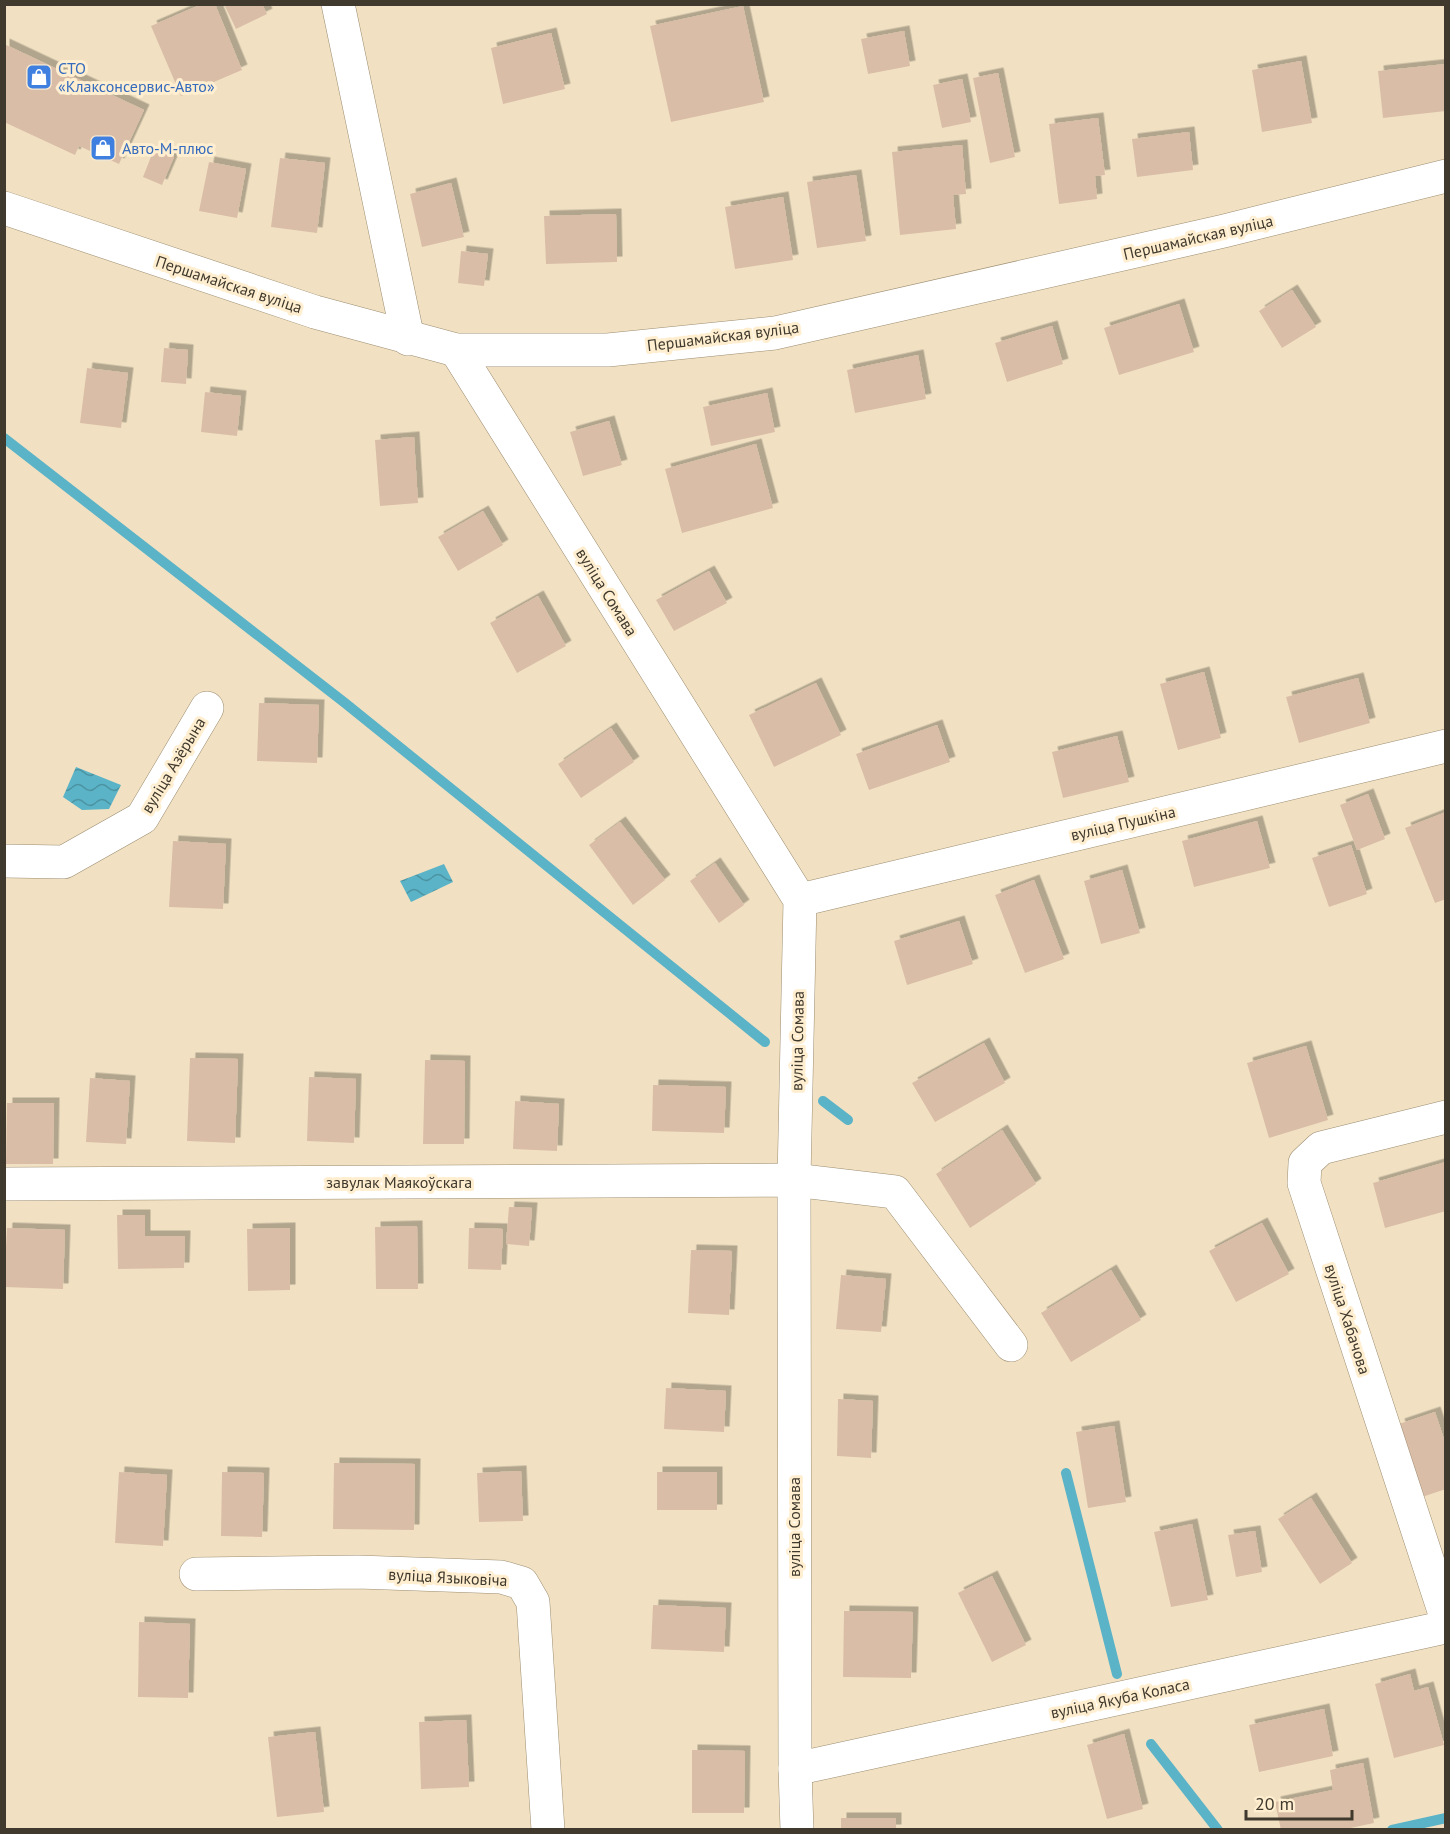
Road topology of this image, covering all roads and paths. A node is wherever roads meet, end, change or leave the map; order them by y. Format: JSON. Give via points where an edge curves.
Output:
{"nodes":[{"id":1,"x":338,"y":4,"type":"edge"},
{"id":2,"x":1446,"y":176,"type":"edge"},
{"id":3,"x":4,"y":208,"type":"edge"},
{"id":4,"x":408,"y":339,"type":"junction"},
{"id":5,"x":456,"y":350,"type":"junction"},
{"id":6,"x":207,"y":708,"type":"dead end"},
{"id":7,"x":1446,"y":746,"type":"edge"},
{"id":8,"x":4,"y":861,"type":"edge"},
{"id":9,"x":800,"y":900,"type":"junction"},
{"id":10,"x":1446,"y":1117,"type":"edge"},
{"id":11,"x":794,"y":1180,"type":"junction"},
{"id":12,"x":4,"y":1184,"type":"edge"},
{"id":13,"x":1011,"y":1344,"type":"dead end"},
{"id":14,"x":196,"y":1574,"type":"dead end"},
{"id":15,"x":1446,"y":1617,"type":"edge"},
{"id":16,"x":1446,"y":1627,"type":"edge"},
{"id":17,"x":795,"y":1769,"type":"junction"},
{"id":18,"x":548,"y":1830,"type":"edge"},
{"id":19,"x":797,"y":1830,"type":"edge"}],
"edges":[{"from":1,"to":4,"type":"street"},
{"from":2,"to":5,"type":"street","name":"Першамайская вуліца","via":[[1212,234],[775,333],[608,350]]},
{"from":3,"to":4,"type":"street","name":"Першамайская вуліца"},
{"from":4,"to":5,"type":"street","name":"Першамайская вуліца"},
{"from":5,"to":9,"type":"street","name":"вуліца Сомава"},
{"from":6,"to":8,"type":"street","name":"вуліца Азёрына","via":[[142,818],[64,862]]},
{"from":7,"to":9,"type":"street","name":"вуліца Пушкіна"},
{"from":9,"to":11,"type":"street","name":"вуліца Сомава"},
{"from":10,"to":15,"type":"street","name":"вуліца Хабачова","via":[[1322,1148],[1305,1163],[1304,1183]]},
{"from":11,"to":12,"type":"street","name":"завулак Маякоўскага"},
{"from":11,"to":13,"type":"street","name":"завулак Маякоўскага","via":[[896,1192]]},
{"from":11,"to":17,"type":"street","name":"вуліца Сомава"},
{"from":14,"to":18,"type":"street","name":"вуліца Языковіча","via":[[358,1572],[501,1577],[522,1583],[533,1602]]},
{"from":16,"to":17,"type":"street","name":"вуліца Якуба Коласа"},
{"from":17,"to":19,"type":"street","name":"вуліца Сомава"}]}
